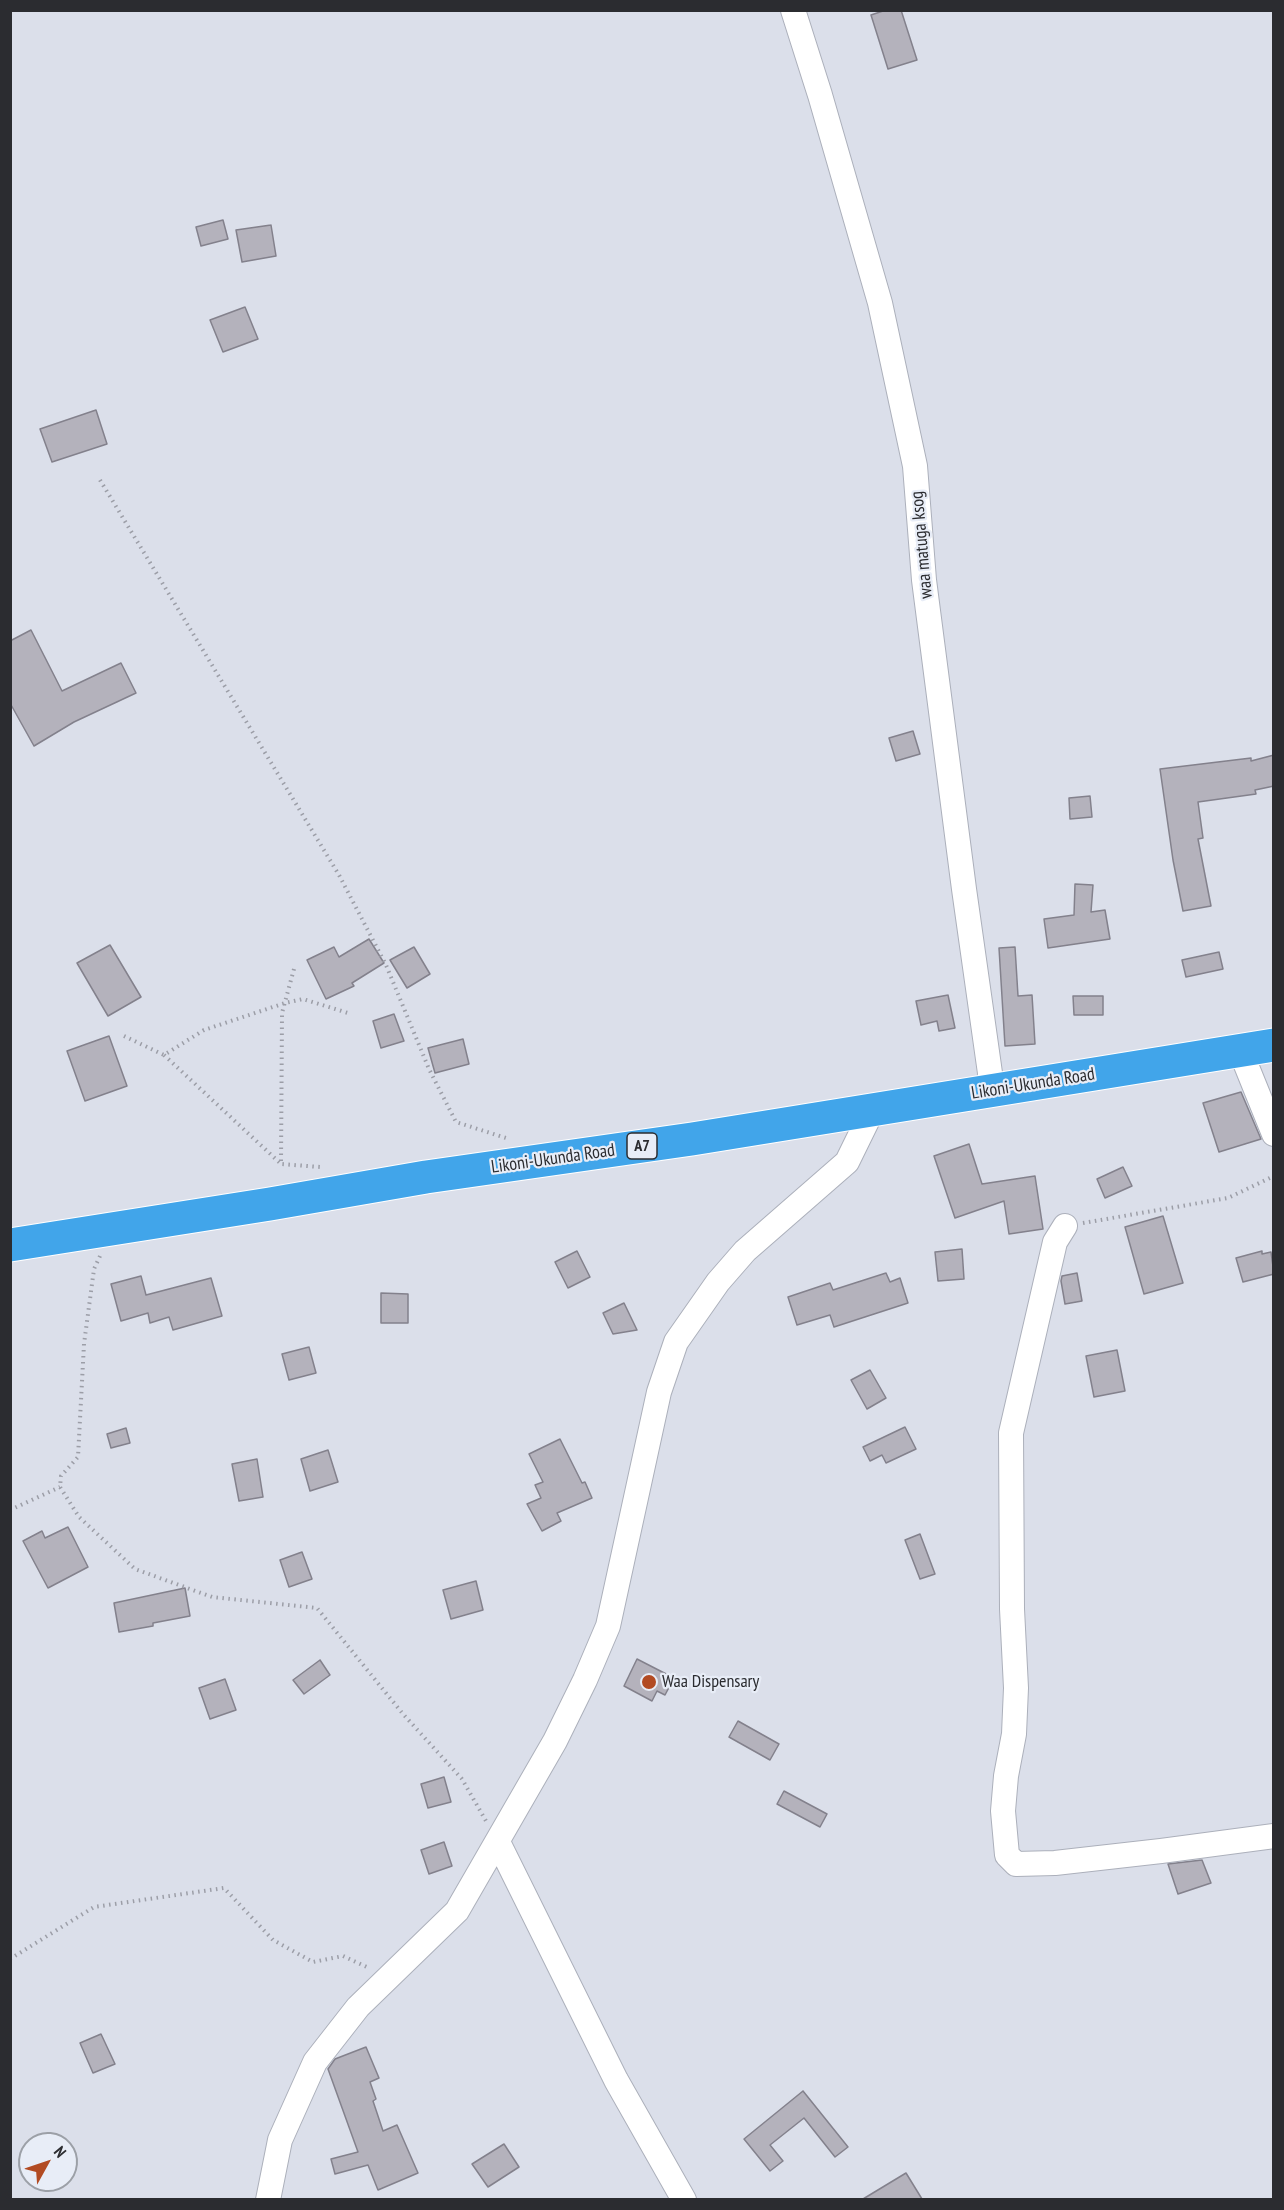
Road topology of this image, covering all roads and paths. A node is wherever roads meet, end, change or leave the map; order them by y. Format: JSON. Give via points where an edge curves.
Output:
{"nodes":[{"id":1,"x":793,"y":10,"type":"edge"},
{"id":2,"x":100,"y":480,"type":"dead end"},
{"id":3,"x":294,"y":969,"type":"dead end"},
{"id":4,"x":285,"y":1003,"type":"junction"},
{"id":5,"x":348,"y":1013,"type":"dead end"},
{"id":6,"x":124,"y":1036,"type":"dead end"},
{"id":7,"x":1274,"y":1045,"type":"edge"},
{"id":8,"x":1240,"y":1050,"type":"junction"},
{"id":9,"x":164,"y":1055,"type":"junction"},
{"id":10,"x":989,"y":1091,"type":"junction"},
{"id":11,"x":873,"y":1109,"type":"junction"},
{"id":12,"x":1274,"y":1134,"type":"edge"},
{"id":13,"x":510,"y":1140,"type":"dead end"},
{"id":14,"x":281,"y":1164,"type":"junction"},
{"id":15,"x":325,"y":1168,"type":"dead end"},
{"id":16,"x":1274,"y":1176,"type":"edge"},
{"id":17,"x":1065,"y":1226,"type":"joint"},
{"id":18,"x":112,"y":1228,"type":"junction"},
{"id":19,"x":10,"y":1245,"type":"edge"},
{"id":20,"x":60,"y":1488,"type":"junction"},
{"id":21,"x":10,"y":1510,"type":"edge"},
{"id":22,"x":1274,"y":1836,"type":"edge"},
{"id":23,"x":498,"y":1842,"type":"junction"},
{"id":24,"x":10,"y":1959,"type":"edge"},
{"id":25,"x":388,"y":1977,"type":"junction"},
{"id":26,"x":268,"y":2199,"type":"edge"},
{"id":27,"x":684,"y":2199,"type":"edge"}],
"edges":[{"from":1,"to":10,"type":"street","name":"waa matuga ksog","via":[[880,303],[915,466],[924,580],[990,1073]]},
{"from":2,"to":13,"type":"path","via":[[339,875],[386,965],[429,1069],[456,1122]]},
{"from":3,"to":4,"type":"path"},
{"from":4,"to":5,"type":"path","via":[[303,999]]},
{"from":4,"to":9,"type":"path","via":[[204,1030]]},
{"from":4,"to":14,"type":"path"},
{"from":6,"to":9,"type":"path"},
{"from":7,"to":8,"type":"highway","name":"Likoni-Ukunda Road","number":"A7"},
{"from":8,"to":10,"type":"highway","name":"Likoni-Ukunda Road","number":"A7"},
{"from":8,"to":12,"type":"street"},
{"from":9,"to":14,"type":"path"},
{"from":10,"to":11,"type":"highway","name":"Likoni-Ukunda Road","number":"A7"},
{"from":11,"to":18,"type":"highway","name":"Likoni-Ukunda Road","number":"A7"},
{"from":11,"to":23,"type":"street","via":[[847,1162],[745,1251],[676,1342],[659,1392],[608,1626],[555,1741]]},
{"from":14,"to":15,"type":"path"},
{"from":16,"to":17,"type":"path","via":[[1228,1198]]},
{"from":17,"to":22,"type":"street","via":[[1055,1242],[1011,1433],[1016,1688],[1003,1810],[1007,1855],[1016,1864],[1055,1863]]},
{"from":18,"to":19,"type":"highway","name":"Likoni-Ukunda Road","number":"A7"},
{"from":18,"to":20,"type":"path","via":[[94,1269],[84,1344],[78,1457],[61,1476]]},
{"from":20,"to":21,"type":"path"},
{"from":20,"to":23,"type":"path","via":[[79,1517],[135,1569],[212,1597],[317,1608],[462,1779]]},
{"from":23,"to":25,"type":"street","via":[[458,1911]]},
{"from":23,"to":27,"type":"street","via":[[616,2080]]},
{"from":24,"to":25,"type":"path","via":[[94,1907],[224,1888],[273,1940],[313,1962],[343,1956]]},
{"from":25,"to":26,"type":"street","via":[[358,2007],[315,2062],[280,2140]]}]}
